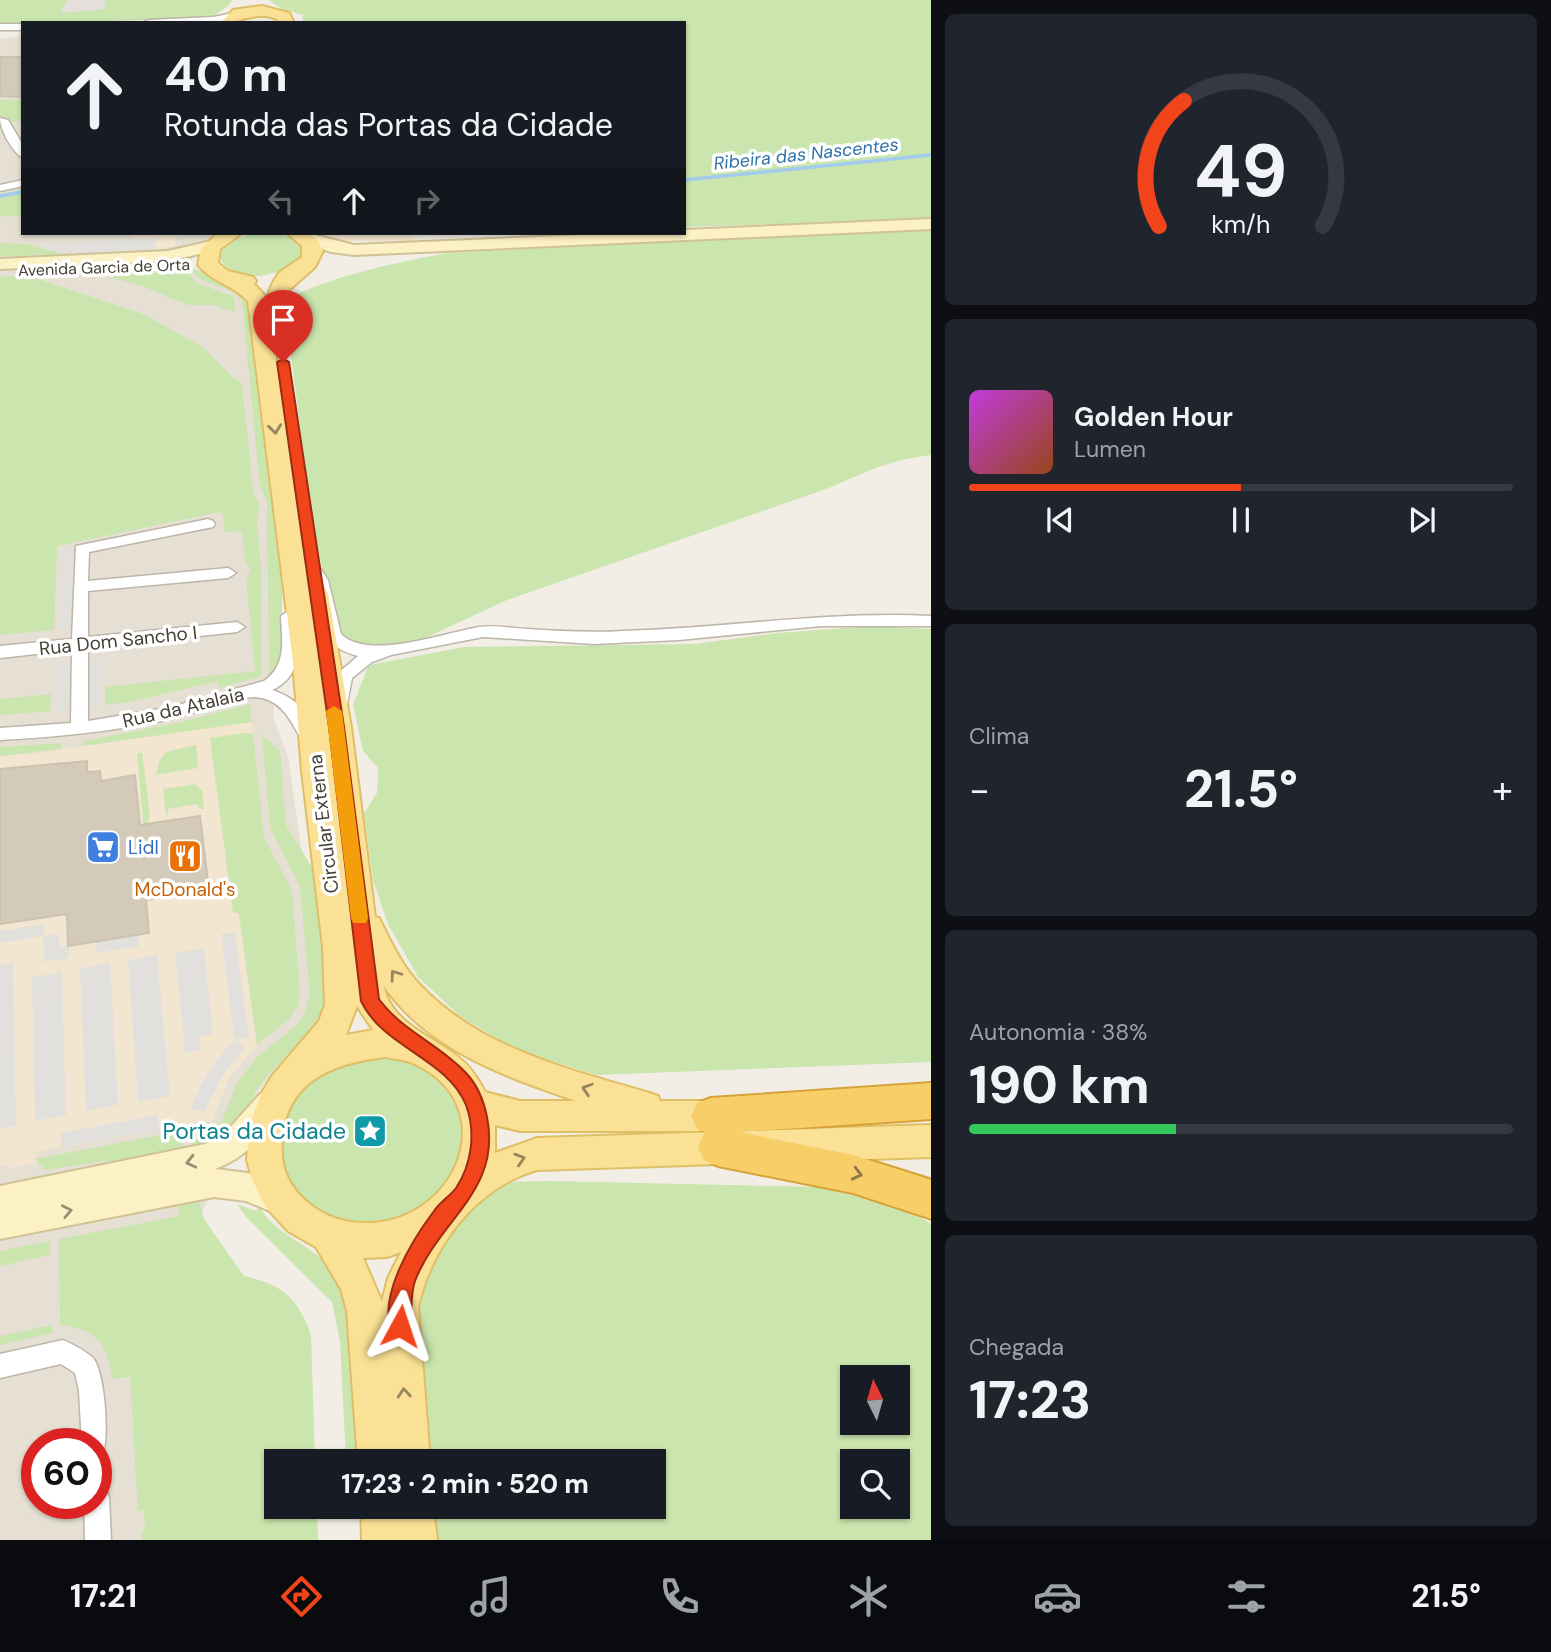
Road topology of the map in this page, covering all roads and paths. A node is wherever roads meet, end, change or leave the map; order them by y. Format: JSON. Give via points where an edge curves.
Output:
{"nodes":[{"id":1,"x":248,"y":0,"type":"edge"},
{"id":2,"x":262,"y":0,"type":"edge"},
{"id":3,"x":233,"y":18,"type":"edge"},
{"id":4,"x":282,"y":18,"type":"edge"},
{"id":5,"x":191,"y":21,"type":"edge"},
{"id":6,"x":0,"y":29,"type":"edge"},
{"id":7,"x":21,"y":29,"type":"edge"},
{"id":8,"x":2,"y":121,"type":"edge"},
{"id":9,"x":18,"y":149,"type":"edge"},
{"id":10,"x":21,"y":183,"type":"edge"},
{"id":11,"x":0,"y":188,"type":"edge"},
{"id":12,"x":931,"y":224,"type":"edge"},
{"id":13,"x":230,"y":235,"type":"edge"},
{"id":14,"x":300,"y":235,"type":"edge"},
{"id":15,"x":354,"y":250,"type":"junction"},
{"id":16,"x":210,"y":256,"type":"junction"},
{"id":17,"x":0,"y":264,"type":"edge"},
{"id":18,"x":305,"y":267,"type":"junction"},
{"id":19,"x":0,"y":271,"type":"edge"},
{"id":20,"x":227,"y":277,"type":"junction"},
{"id":21,"x":208,"y":524,"type":"dead end"},
{"id":22,"x":301,"y":564,"type":"junction"},
{"id":23,"x":228,"y":573,"type":"dead end"},
{"id":24,"x":81,"y":587,"type":"junction"},
{"id":25,"x":931,"y":621,"type":"edge"},
{"id":26,"x":237,"y":627,"type":"dead end"},
{"id":27,"x":79,"y":643,"type":"junction"},
{"id":28,"x":390,"y":650,"type":"junction"},
{"id":29,"x":0,"y":652,"type":"edge"},
{"id":30,"x":253,"y":691,"type":"junction"},
{"id":31,"x":337,"y":727,"type":"junction"},
{"id":32,"x":79,"y":728,"type":"junction"},
{"id":33,"x":0,"y":734,"type":"edge"},
{"id":34,"x":316,"y":771,"type":"junction"},
{"id":35,"x":358,"y":902,"type":"junction"},
{"id":36,"x":424,"y":1052,"type":"junction"},
{"id":37,"x":288,"y":1082,"type":"junction"},
{"id":38,"x":931,"y":1101,"type":"edge"},
{"id":39,"x":475,"y":1104,"type":"junction"},
{"id":40,"x":931,"y":1115,"type":"edge"},
{"id":41,"x":701,"y":1126,"type":"junction"},
{"id":42,"x":931,"y":1141,"type":"edge"},
{"id":43,"x":0,"y":1200,"type":"edge"},
{"id":44,"x":931,"y":1200,"type":"edge"},
{"id":45,"x":282,"y":1202,"type":"junction"},
{"id":46,"x":452,"y":1205,"type":"junction"},
{"id":47,"x":0,"y":1224,"type":"edge"},
{"id":48,"x":329,"y":1235,"type":"junction"},
{"id":49,"x":0,"y":1366,"type":"edge"},
{"id":50,"x":93,"y":1428,"type":"edge"},
{"id":51,"x":377,"y":1449,"type":"edge"},
{"id":52,"x":409,"y":1449,"type":"edge"},
{"id":53,"x":97,"y":1519,"type":"edge"},
{"id":54,"x":382,"y":1519,"type":"edge"},
{"id":55,"x":415,"y":1519,"type":"edge"},
{"id":56,"x":98,"y":1540,"type":"edge"},
{"id":57,"x":383,"y":1540,"type":"edge"},
{"id":58,"x":416,"y":1540,"type":"edge"}],
"edges":[{"from":1,"to":3,"type":"main road","via":[[247,7]]},
{"from":2,"to":4,"type":"main road"},
{"from":3,"to":4,"type":"main road","via":[[255,10]]},
{"from":3,"to":5,"type":"street"},
{"from":6,"to":7,"type":"street"},
{"from":8,"to":9,"type":"street"},
{"from":10,"to":11,"type":"street"},
{"from":12,"to":15,"type":"main road"},
{"from":13,"to":16,"type":"main road"},
{"from":14,"to":15,"type":"main road"},
{"from":14,"to":18,"type":"main road","via":[[314,251]]},
{"from":15,"to":18,"type":"main road"},
{"from":16,"to":17,"type":"main road","name":"Avenida Garcia de Orta"},
{"from":16,"to":19,"type":"main road","name":"Avenida Garcia de Orta","via":[[167,263]]},
{"from":16,"to":20,"type":"main road","name":"Circular Externa"},
{"from":18,"to":20,"type":"main road","via":[[271,281]]},
{"from":18,"to":22,"type":"main road","name":"Circular Externa","via":[[279,288],[276,312]]},
{"from":20,"to":22,"type":"main road","name":"Circular Externa","one_way":true,"via":[[258,300]]},
{"from":21,"to":24,"type":"street","via":[[81,549]]},
{"from":22,"to":28,"type":"street","via":[[320,580],[330,629],[339,642],[354,650]]},
{"from":22,"to":30,"type":"street","name":"Circular Externa","via":[[288,588],[290,664],[279,680]]},
{"from":22,"to":31,"type":"main road","name":"Circular Externa"},
{"from":22,"to":34,"type":"main road","name":"Circular Externa"},
{"from":23,"to":24,"type":"street"},
{"from":24,"to":27,"type":"street"},
{"from":25,"to":28,"type":"street","via":[[821,621],[594,638],[483,632]]},
{"from":26,"to":27,"type":"street","name":"Rua Dom Sancho I"},
{"from":27,"to":29,"type":"street","name":"Rua Dom Sancho I"},
{"from":27,"to":32,"type":"street"},
{"from":28,"to":31,"type":"street","via":[[366,658],[344,675]]},
{"from":30,"to":32,"type":"street","name":"Rua da Atalaia"},
{"from":30,"to":34,"type":"street","name":"Rua da Atalaia","via":[[289,703],[302,720]]},
{"from":31,"to":35,"type":"main road","name":"Circular Externa"},
{"from":32,"to":33,"type":"street","name":"Rua da Atalaia"},
{"from":34,"to":37,"type":"main road","name":"Circular Externa","via":[[341,1005],[333,1028]]},
{"from":35,"to":36,"type":"main road","name":"Circular Externa","via":[[370,1001],[385,1023]]},
{"from":41,"to":35,"type":"main road","one_way":true,"via":[[556,1079],[472,1042],[410,995],[390,970]]},
{"from":36,"to":37,"type":"main road","via":[[386,1043],[356,1044],[330,1052]]},
{"from":36,"to":39,"type":"main road","via":[[462,1082]]},
{"from":37,"to":43,"type":"main road","one_way":true,"via":[[235,1144],[210,1157]]},
{"from":37,"to":45,"type":"main road","via":[[269,1112],[264,1139],[265,1168]]},
{"from":38,"to":41,"type":"highway"},
{"from":39,"to":41,"type":"main road","via":[[520,1116]]},
{"from":39,"to":46,"type":"main road","via":[[482,1138],[479,1159]]},
{"from":40,"to":41,"type":"main road"},
{"from":41,"to":42,"type":"main road"},
{"from":41,"to":44,"type":"highway","one_way":true,"via":[[897,1185]]},
{"from":46,"to":41,"type":"main road","one_way":true,"via":[[513,1160]]},
{"from":47,"to":45,"type":"main road","one_way":true,"via":[[214,1183],[248,1187]]},
{"from":45,"to":48,"type":"main road","via":[[302,1221]]},
{"from":46,"to":48,"type":"main road","via":[[411,1233],[385,1240]]},
{"from":52,"to":46,"type":"main road","one_way":true,"via":[[399,1307],[406,1278]]},
{"from":48,"to":51,"type":"main road","via":[[357,1282],[366,1311]]},
{"from":49,"to":50,"type":"street","via":[[63,1352],[85,1366]]},
{"from":53,"to":56,"type":"street"},
{"from":54,"to":57,"type":"main road"},
{"from":55,"to":58,"type":"main road"}]}
